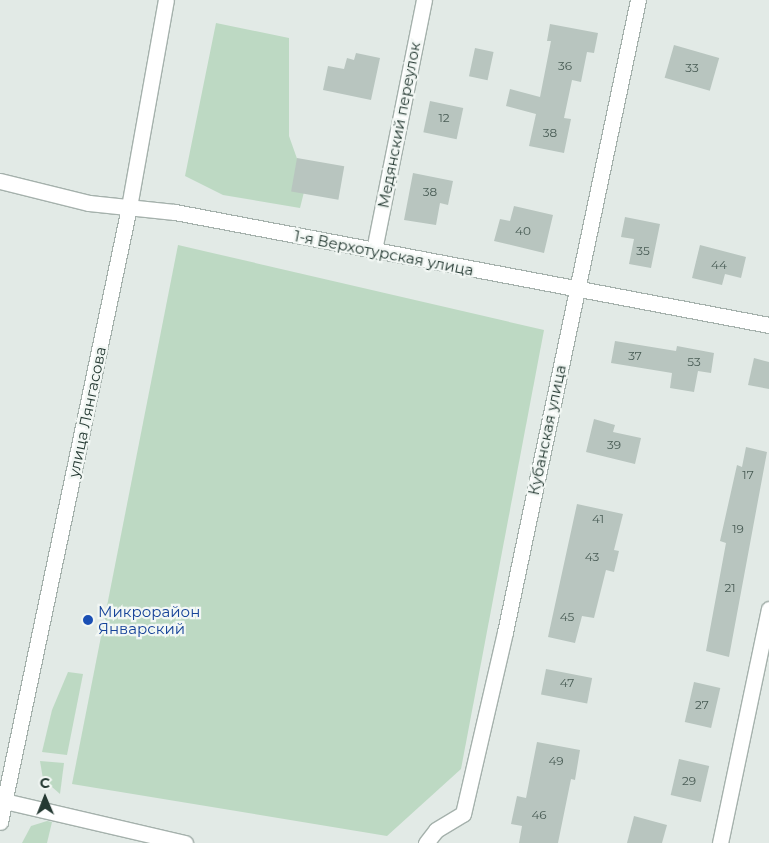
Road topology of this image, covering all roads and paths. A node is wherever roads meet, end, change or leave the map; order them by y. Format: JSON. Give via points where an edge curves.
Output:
{"nodes":[{"id":1,"x":166,"y":0,"type":"edge"},
{"id":2,"x":424,"y":0,"type":"edge"},
{"id":3,"x":638,"y":0,"type":"edge"},
{"id":4,"x":0,"y":181,"type":"edge"},
{"id":5,"x":129,"y":207,"type":"junction"},
{"id":6,"x":374,"y":250,"type":"junction"},
{"id":7,"x":577,"y":290,"type":"junction"},
{"id":8,"x":769,"y":325,"type":"edge"},
{"id":9,"x":769,"y":609,"type":"edge"},
{"id":10,"x":2,"y":800,"type":"edge"},
{"id":11,"x":0,"y":822,"type":"edge"},
{"id":12,"x":185,"y":843,"type":"edge"},
{"id":13,"x":426,"y":843,"type":"edge"},
{"id":14,"x":720,"y":843,"type":"edge"}],
"edges":[{"from":1,"to":5,"type":"street","name":"улица Лянгасова"},
{"from":2,"to":6,"type":"street","name":"Медянский переулок"},
{"from":3,"to":7,"type":"street","name":"Кубанская улица"},
{"from":4,"to":5,"type":"street","name":"1-я Верхотурская улица","via":[[89,203]]},
{"from":5,"to":6,"type":"street","name":"1-я Верхотурская улица","via":[[175,212]]},
{"from":5,"to":10,"type":"street","name":"улица Лянгасова"},
{"from":6,"to":7,"type":"street","name":"1-я Верхотурская улица"},
{"from":7,"to":8,"type":"street","name":"1-я Верхотурская улица"},
{"from":7,"to":13,"type":"street","name":"Кубанская улица","via":[[463,814],[436,830]]},
{"from":9,"to":14,"type":"street"},
{"from":10,"to":11,"type":"street","name":"улица Лянгасова"},
{"from":10,"to":12,"type":"street"}]}
